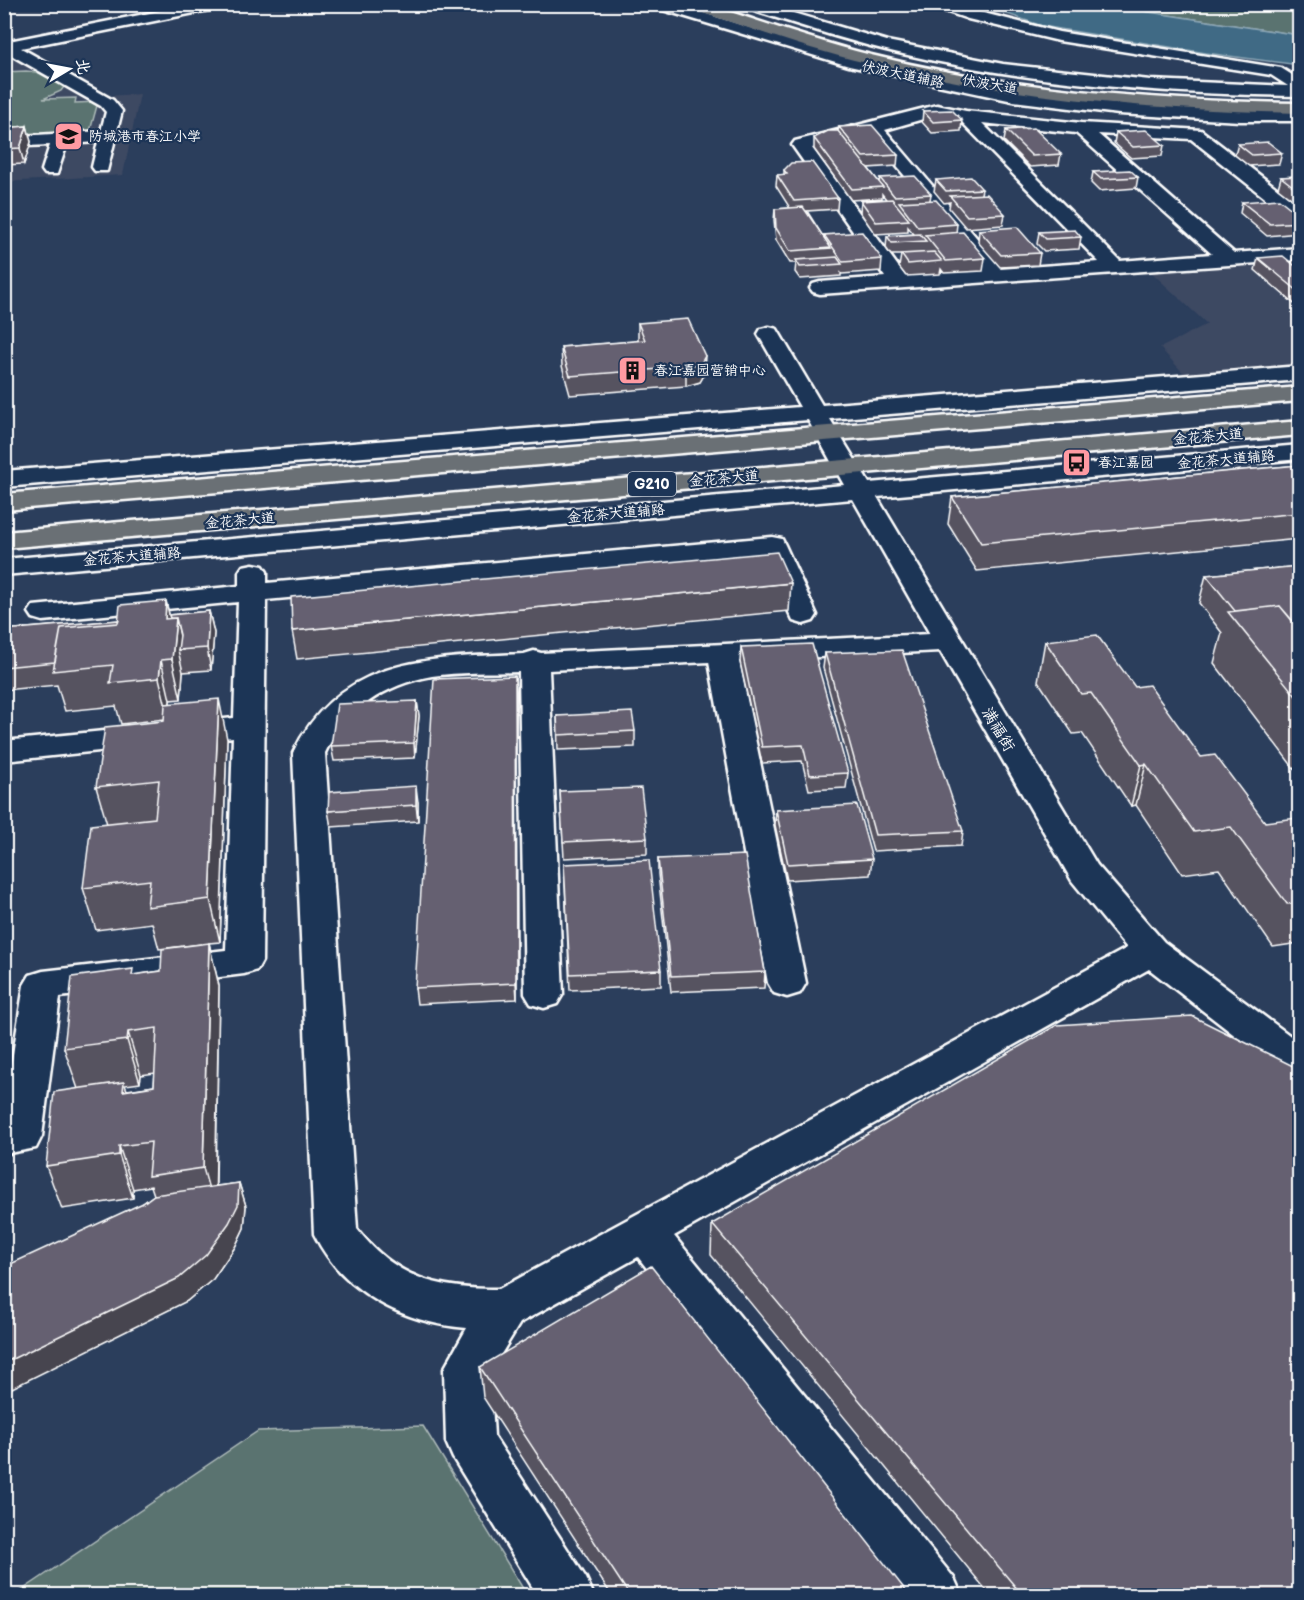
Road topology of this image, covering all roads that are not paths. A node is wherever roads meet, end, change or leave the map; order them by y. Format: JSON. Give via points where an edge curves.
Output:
{"nodes":[{"id":1,"x":219,"y":4,"type":"edge"},
{"id":2,"x":658,"y":4,"type":"edge"},
{"id":3,"x":717,"y":4,"type":"edge"},
{"id":4,"x":747,"y":4,"type":"edge"},
{"id":5,"x":931,"y":4,"type":"edge"},
{"id":6,"x":691,"y":5,"type":"edge"},
{"id":7,"x":738,"y":27,"type":"junction"},
{"id":8,"x":6,"y":46,"type":"edge"},
{"id":9,"x":956,"y":73,"type":"junction"},
{"id":10,"x":1299,"y":86,"type":"edge"},
{"id":11,"x":1299,"y":92,"type":"edge"},
{"id":12,"x":911,"y":93,"type":"dead end"},
{"id":13,"x":1299,"y":112,"type":"edge"},
{"id":14,"x":966,"y":116,"type":"junction"},
{"id":15,"x":874,"y":128,"type":"junction"},
{"id":16,"x":1081,"y":128,"type":"junction"},
{"id":17,"x":108,"y":136,"type":"junction"},
{"id":18,"x":60,"y":139,"type":"junction"},
{"id":19,"x":4,"y":142,"type":"edge"},
{"id":20,"x":101,"y":167,"type":"dead end"},
{"id":21,"x":51,"y":170,"type":"dead end"},
{"id":22,"x":1299,"y":216,"type":"edge"},
{"id":23,"x":1299,"y":254,"type":"edge"},
{"id":24,"x":1229,"y":259,"type":"junction"},
{"id":25,"x":1115,"y":267,"type":"junction"},
{"id":26,"x":998,"y":276,"type":"junction"},
{"id":27,"x":900,"y":283,"type":"junction"},
{"id":28,"x":820,"y":288,"type":"dead end"},
{"id":29,"x":769,"y":334,"type":"dead end"},
{"id":30,"x":1299,"y":373,"type":"edge"},
{"id":31,"x":1299,"y":394,"type":"edge"},
{"id":32,"x":820,"y":423,"type":"junction"},
{"id":33,"x":1299,"y":428,"type":"edge"},
{"id":34,"x":1299,"y":452,"type":"edge"},
{"id":35,"x":4,"y":479,"type":"edge"},
{"id":36,"x":853,"y":479,"type":"junction"},
{"id":37,"x":4,"y":502,"type":"edge"},
{"id":38,"x":4,"y":540,"type":"edge"},
{"id":39,"x":254,"y":545,"type":"junction"},
{"id":40,"x":4,"y":567,"type":"edge"},
{"id":41,"x":253,"y":593,"type":"junction"},
{"id":42,"x":43,"y":612,"type":"dead end"},
{"id":43,"x":803,"y":615,"type":"dead end"},
{"id":44,"x":948,"y":642,"type":"junction"},
{"id":45,"x":722,"y":652,"type":"junction"},
{"id":46,"x":534,"y":660,"type":"junction"},
{"id":47,"x":250,"y":726,"type":"junction"},
{"id":48,"x":4,"y":751,"type":"edge"},
{"id":49,"x":1151,"y":951,"type":"junction"},
{"id":50,"x":787,"y":982,"type":"dead end"},
{"id":51,"x":544,"y":994,"type":"dead end"},
{"id":52,"x":1299,"y":1064,"type":"edge"},
{"id":53,"x":4,"y":1138,"type":"edge"},
{"id":54,"x":644,"y":1232,"type":"junction"},
{"id":55,"x":504,"y":1309,"type":"junction"},
{"id":56,"x":568,"y":1596,"type":"edge"},
{"id":57,"x":936,"y":1596,"type":"edge"}],
"edges":[{"from":1,"to":8,"type":"street"},
{"from":2,"to":7,"type":"street","name":"伏波大道辅路"},
{"from":3,"to":9,"type":"main road","name":"伏波大道","via":[[833,41]]},
{"from":4,"to":9,"type":"street","name":"伏波大道辅路"},
{"from":5,"to":10,"type":"street","via":[[1068,38],[1275,71]]},
{"from":6,"to":7,"type":"main road"},
{"from":6,"to":9,"type":"main road","name":"伏波大道","via":[[818,45]]},
{"from":7,"to":9,"type":"street","name":"伏波大道辅路","via":[[854,63]]},
{"from":8,"to":17,"type":"street","via":[[112,107]]},
{"from":9,"to":11,"type":"street","name":"伏波大道辅路"},
{"from":9,"to":12,"type":"street"},
{"from":9,"to":13,"type":"main road","name":"伏波大道","via":[[1122,93],[1231,99]]},
{"from":9,"to":13,"type":"street","name":"伏波大道辅路","via":[[1013,96],[1119,109],[1240,116]]},
{"from":14,"to":15,"type":"street","via":[[937,110]]},
{"from":14,"to":16,"type":"street"},
{"from":14,"to":25,"type":"street"},
{"from":15,"to":26,"type":"street"},
{"from":15,"to":27,"type":"street","via":[[801,145]]},
{"from":16,"to":22,"type":"street","via":[[1195,134]]},
{"from":16,"to":24,"type":"street"},
{"from":17,"to":18,"type":"street"},
{"from":17,"to":20,"type":"street"},
{"from":18,"to":19,"type":"street"},
{"from":18,"to":21,"type":"street"},
{"from":23,"to":24,"type":"street"},
{"from":24,"to":25,"type":"street"},
{"from":25,"to":26,"type":"street"},
{"from":26,"to":27,"type":"street"},
{"from":27,"to":28,"type":"street"},
{"from":29,"to":32,"type":"street","name":"满福街"},
{"from":30,"to":32,"type":"street"},
{"from":31,"to":32,"type":"main road","number":"G210"},
{"from":32,"to":35,"type":"street"},
{"from":32,"to":36,"type":"street","name":"满福街"},
{"from":32,"to":37,"type":"main road","number":"G210"},
{"from":33,"to":36,"type":"main road","name":"金花茶大道","number":"G210"},
{"from":34,"to":36,"type":"street","name":"金花茶大道辅路"},
{"from":36,"to":38,"type":"main road","name":"金花茶大道","number":"G210"},
{"from":36,"to":39,"type":"street","name":"金花茶大道辅路"},
{"from":36,"to":44,"type":"street","name":"满福街"},
{"from":39,"to":40,"type":"street","name":"金花茶大道辅路"},
{"from":39,"to":41,"type":"street"},
{"from":41,"to":42,"type":"street"},
{"from":41,"to":43,"type":"street","via":[[772,545]]},
{"from":41,"to":47,"type":"street"},
{"from":44,"to":45,"type":"street"},
{"from":44,"to":49,"type":"street","name":"满福街","via":[[1084,873]]},
{"from":45,"to":46,"type":"street"},
{"from":45,"to":50,"type":"street"},
{"from":46,"to":51,"type":"street"},
{"from":46,"to":55,"type":"street","via":[[433,667],[375,685],[332,715],[315,737],[309,753],[336,1234],[364,1268],[409,1296],[471,1310]]},
{"from":47,"to":48,"type":"street"},
{"from":47,"to":53,"type":"street","via":[[244,961],[43,985],[21,1136]]},
{"from":49,"to":52,"type":"street","name":"满福街"},
{"from":49,"to":54,"type":"street"},
{"from":54,"to":55,"type":"street"},
{"from":54,"to":57,"type":"street"},
{"from":55,"to":56,"type":"street","via":[[467,1369],[470,1442]]}]}
